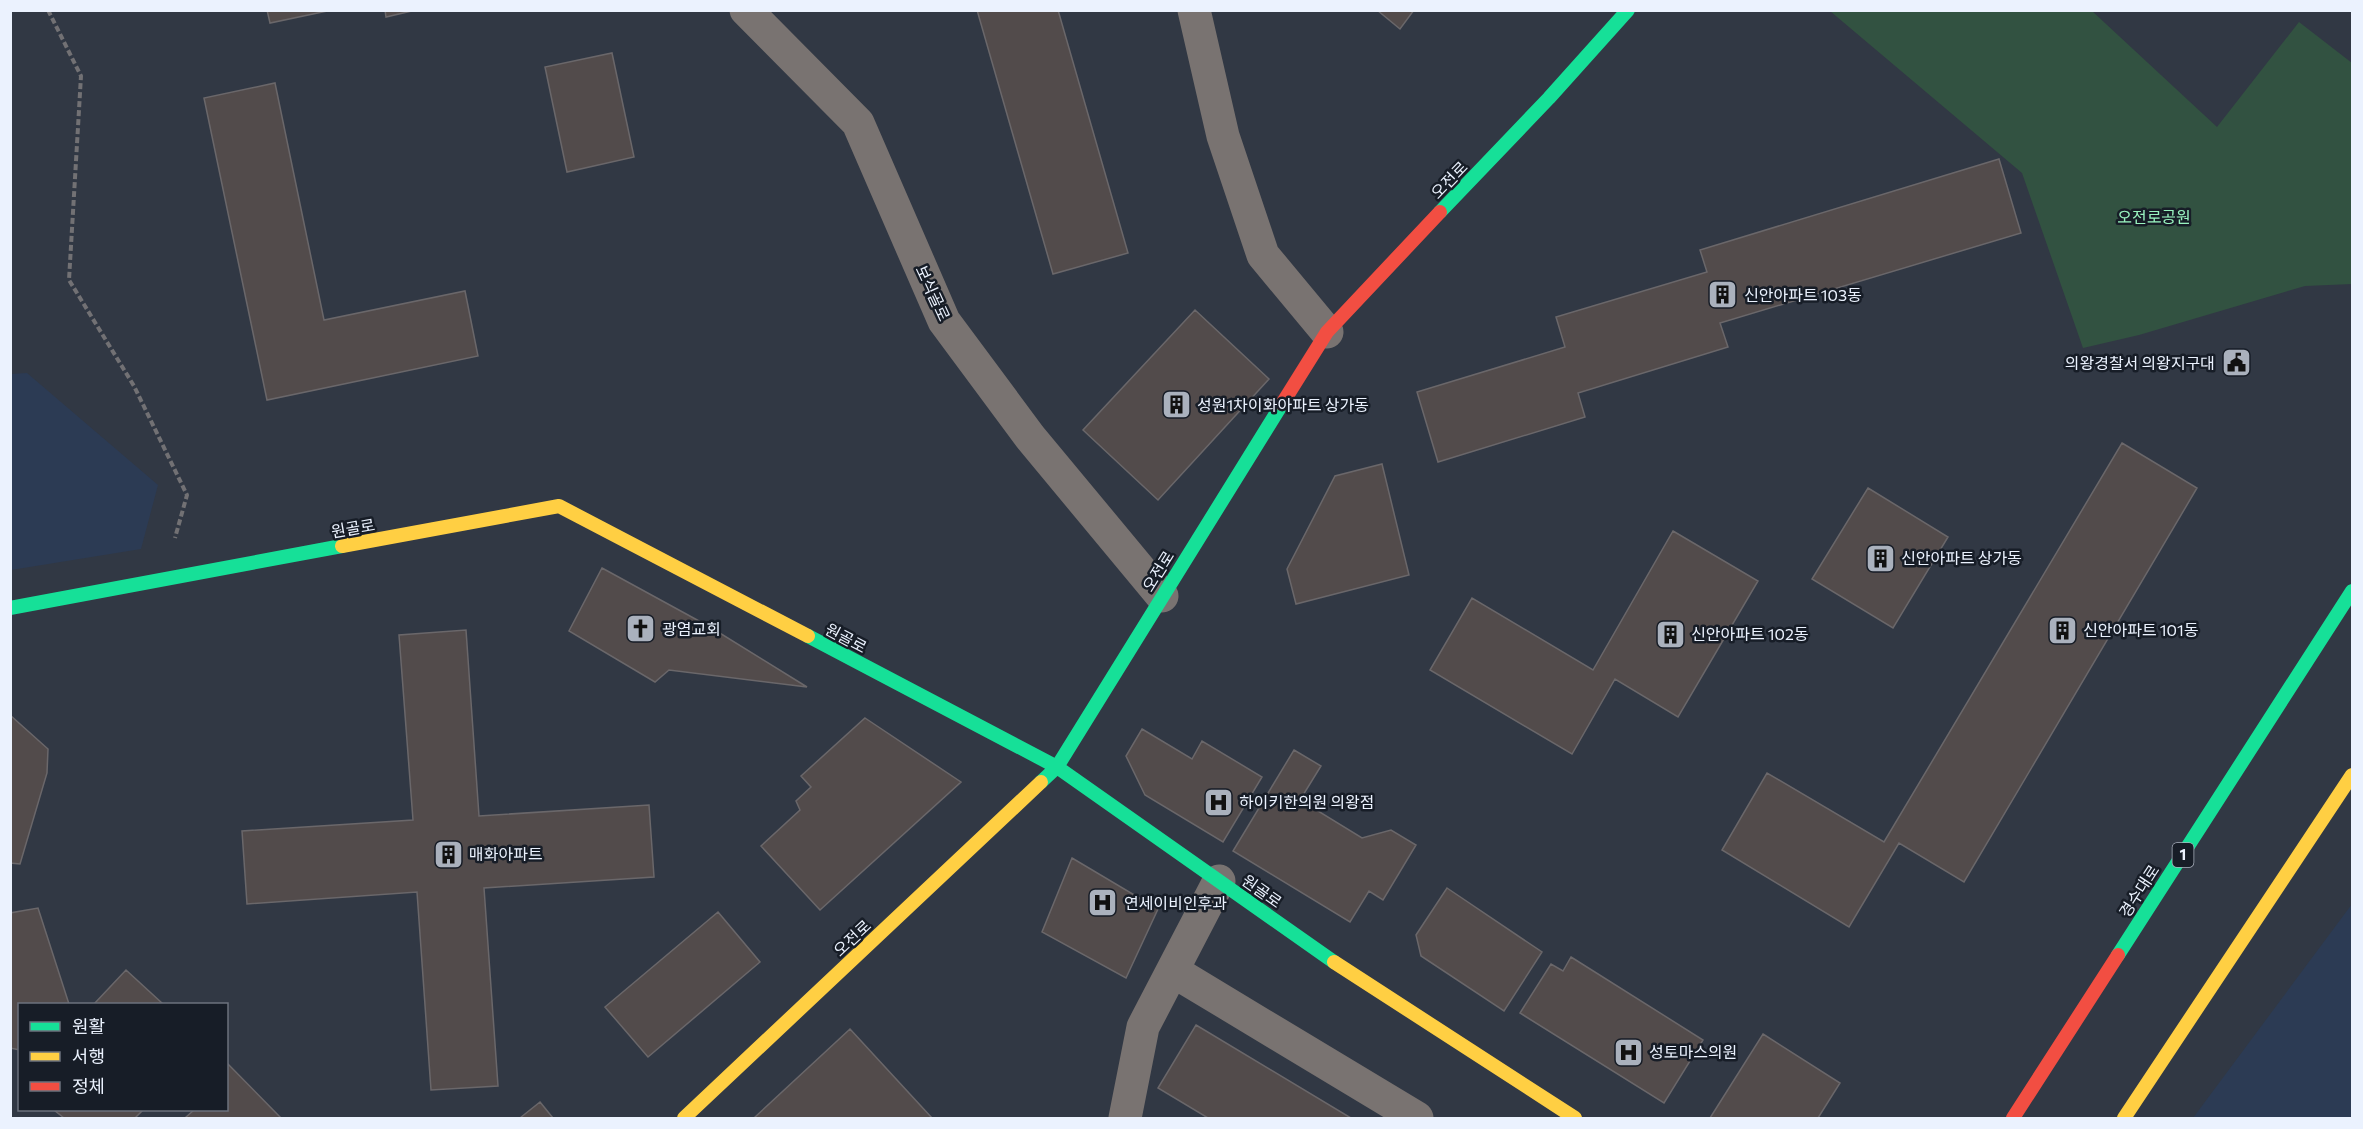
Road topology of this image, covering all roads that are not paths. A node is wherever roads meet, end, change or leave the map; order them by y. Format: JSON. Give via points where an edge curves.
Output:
{"nodes":[{"id":1,"x":746,"y":10,"type":"edge"},
{"id":2,"x":1194,"y":10,"type":"edge"},
{"id":3,"x":1628,"y":10,"type":"edge"},
{"id":4,"x":1327,"y":332,"type":"junction"},
{"id":5,"x":2352,"y":591,"type":"edge"},
{"id":6,"x":1162,"y":596,"type":"junction"},
{"id":7,"x":10,"y":608,"type":"edge"},
{"id":8,"x":1057,"y":767,"type":"junction"},
{"id":9,"x":2352,"y":775,"type":"edge"},
{"id":10,"x":1219,"y":881,"type":"junction"},
{"id":11,"x":1173,"y":971,"type":"junction"},
{"id":12,"x":684,"y":1119,"type":"edge"},
{"id":13,"x":1125,"y":1119,"type":"edge"},
{"id":14,"x":1417,"y":1119,"type":"edge"},
{"id":15,"x":1575,"y":1119,"type":"edge"},
{"id":16,"x":2013,"y":1119,"type":"edge"},
{"id":17,"x":2124,"y":1119,"type":"edge"}],
"edges":[{"from":1,"to":6,"type":"street","name":"보식골로","via":[[858,123],[944,321],[1030,437]]},
{"from":2,"to":4,"type":"street","via":[[1223,136],[1263,255]]},
{"from":3,"to":4,"type":"street","name":"오전로"},
{"from":4,"to":6,"type":"street","name":"오전로"},
{"from":5,"to":16,"type":"street","name":"경수대로","number":"1"},
{"from":6,"to":8,"type":"street","name":"오전로"},
{"from":7,"to":8,"type":"street","name":"원골로","via":[[559,506]]},
{"from":8,"to":10,"type":"street","name":"원골로"},
{"from":8,"to":12,"type":"street","name":"오전로"},
{"from":9,"to":17,"type":"street"},
{"from":10,"to":11,"type":"street"},
{"from":10,"to":15,"type":"street","name":"원골로","via":[[1368,986]]},
{"from":11,"to":13,"type":"street","via":[[1143,1027]]},
{"from":11,"to":14,"type":"street"}]}
